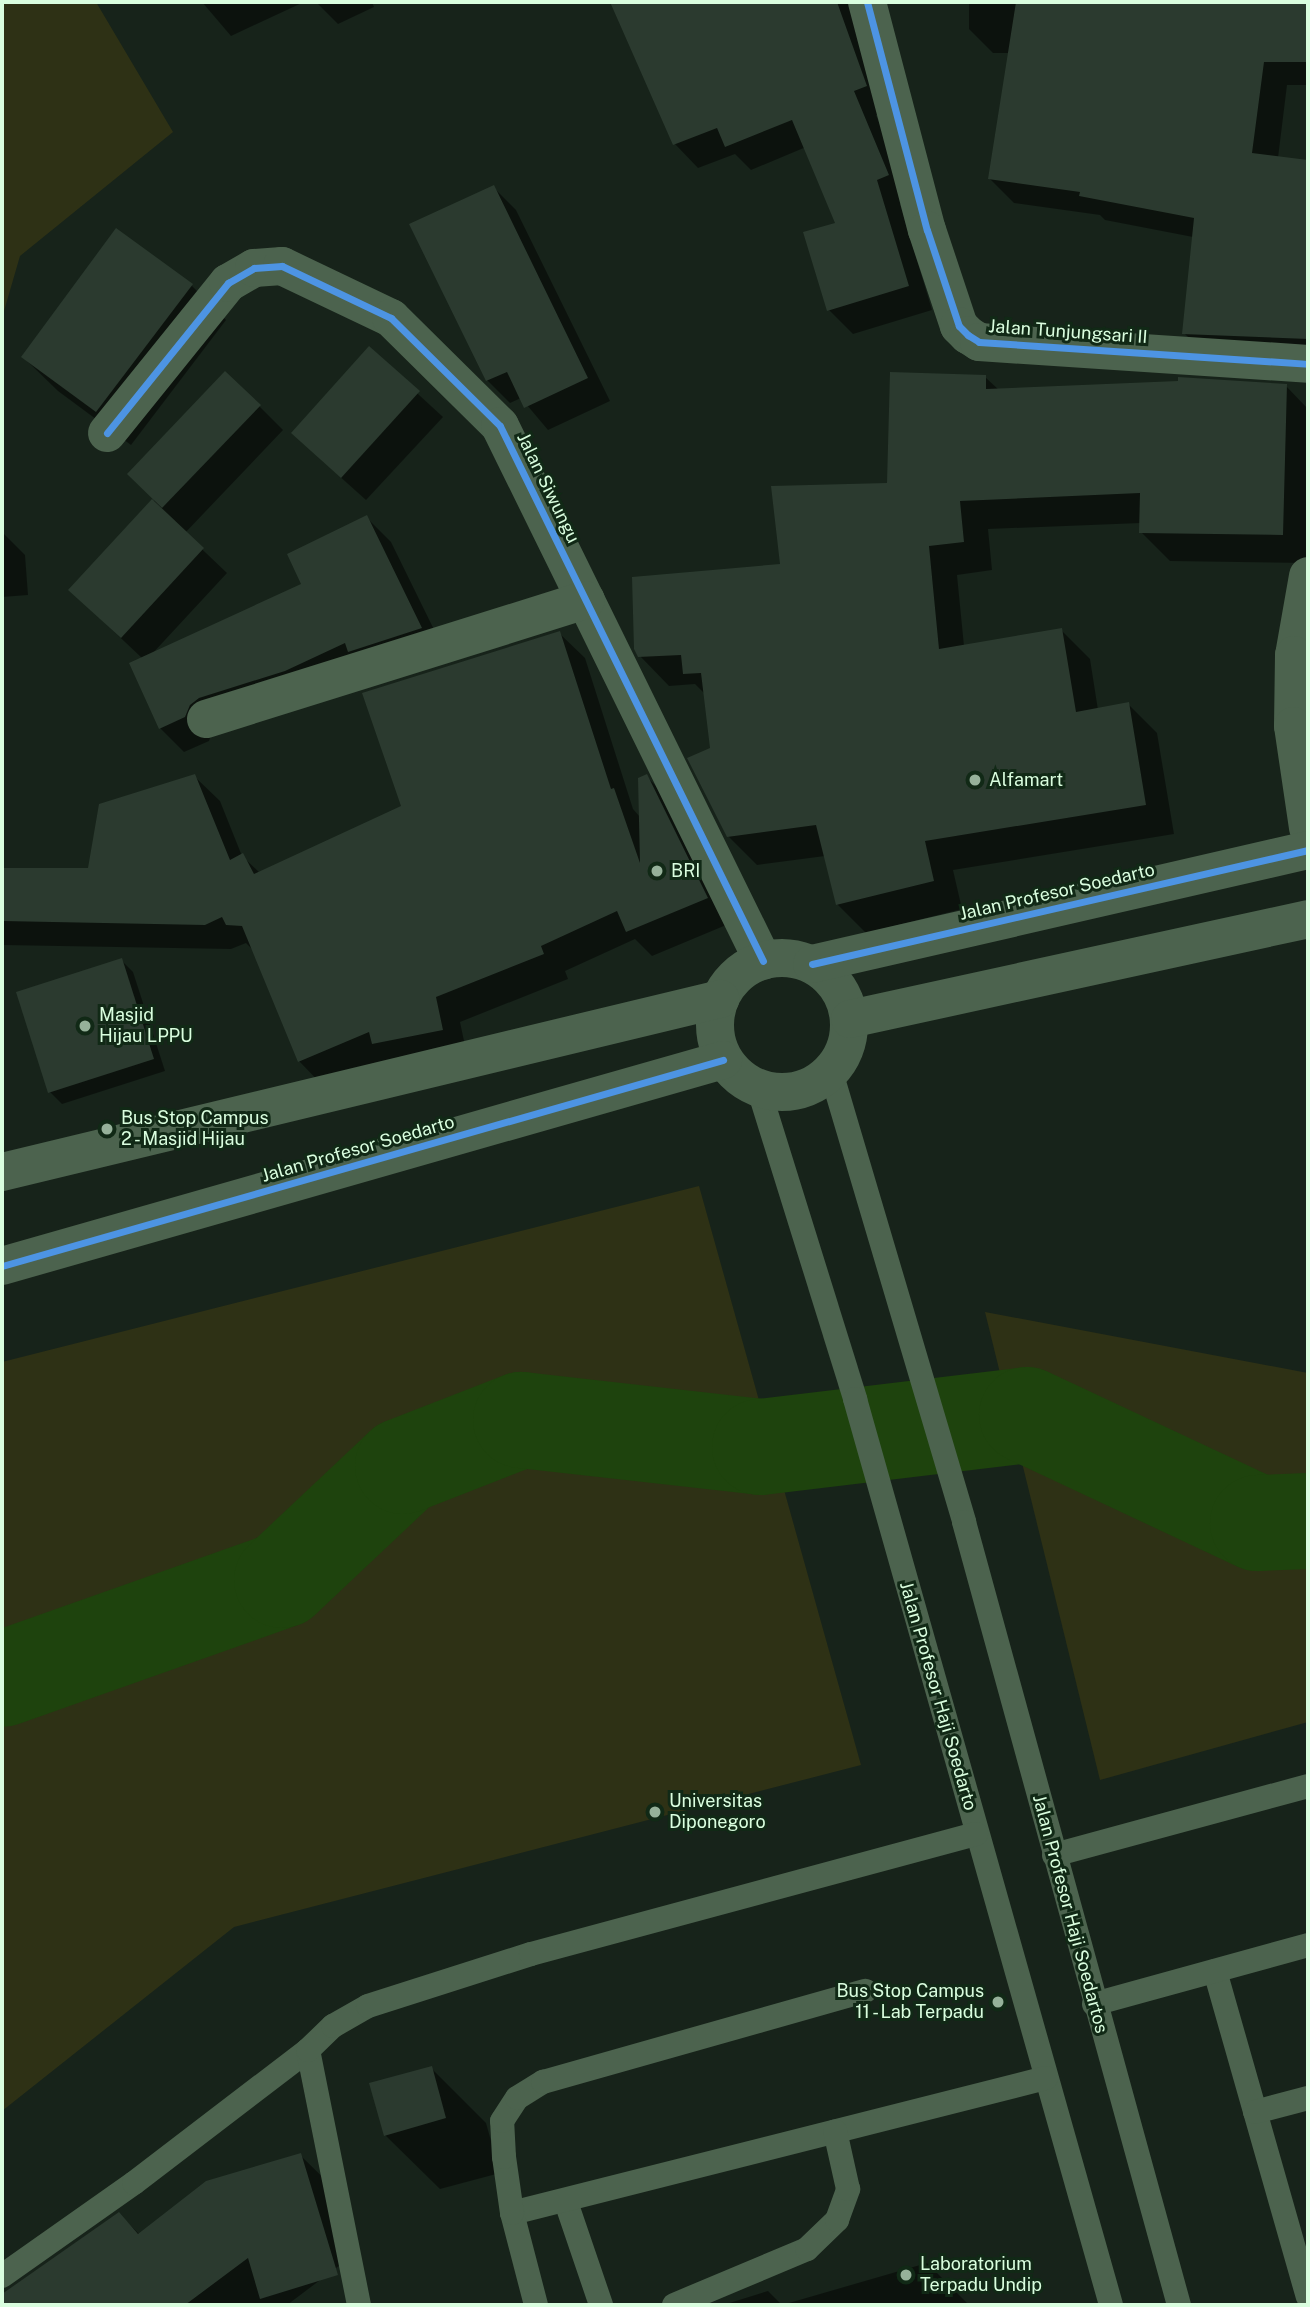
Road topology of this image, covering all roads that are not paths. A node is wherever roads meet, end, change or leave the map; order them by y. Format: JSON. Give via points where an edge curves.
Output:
{"nodes":[{"id":1,"x":867,"y":2,"type":"edge"},
{"id":2,"x":1308,"y":364,"type":"edge"},
{"id":3,"x":107,"y":433,"type":"dead end"},
{"id":4,"x":1308,"y":576,"type":"edge"},
{"id":5,"x":586,"y":600,"type":"junction"},
{"id":6,"x":206,"y":719,"type":"dead end"},
{"id":7,"x":1308,"y":828,"type":"edge"},
{"id":8,"x":1308,"y":849,"type":"edge"},
{"id":9,"x":1308,"y":919,"type":"edge"},
{"id":10,"x":763,"y":961,"type":"junction"},
{"id":11,"x":812,"y":964,"type":"junction"},
{"id":12,"x":720,"y":999,"type":"junction"},
{"id":13,"x":850,"y":1018,"type":"junction"},
{"id":14,"x":723,"y":1060,"type":"junction"},
{"id":15,"x":831,"y":1072,"type":"junction"},
{"id":16,"x":759,"y":1090,"type":"junction"},
{"id":17,"x":2,"y":1172,"type":"edge"},
{"id":18,"x":2,"y":1266,"type":"edge"},
{"id":19,"x":1308,"y":1786,"type":"edge"},
{"id":20,"x":976,"y":1834,"type":"junction"},
{"id":21,"x":1054,"y":1855,"type":"junction"},
{"id":22,"x":1308,"y":1945,"type":"edge"},
{"id":23,"x":1215,"y":1971,"type":"junction"},
{"id":24,"x":865,"y":1991,"type":"dead end"},
{"id":25,"x":1094,"y":2004,"type":"junction"},
{"id":26,"x":308,"y":2050,"type":"junction"},
{"id":27,"x":1046,"y":2078,"type":"junction"},
{"id":28,"x":1308,"y":2098,"type":"edge"},
{"id":29,"x":1255,"y":2112,"type":"junction"},
{"id":30,"x":835,"y":2132,"type":"junction"},
{"id":31,"x":566,"y":2202,"type":"junction"},
{"id":32,"x":512,"y":2213,"type":"junction"},
{"id":33,"x":2,"y":2276,"type":"edge"},
{"id":34,"x":1308,"y":2297,"type":"edge"},
{"id":35,"x":359,"y":2305,"type":"edge"},
{"id":36,"x":536,"y":2305,"type":"edge"},
{"id":37,"x":601,"y":2305,"type":"edge"},
{"id":38,"x":674,"y":2305,"type":"edge"},
{"id":39,"x":1111,"y":2305,"type":"edge"},
{"id":40,"x":1179,"y":2305,"type":"edge"}],
"edges":[{"from":1,"to":2,"type":"street","name":"Jalan Tunjungsari II","via":[[927,230],[958,327],[978,342]]},
{"from":3,"to":5,"type":"street","name":"Jalan Siwungu","via":[[228,283],[254,268],[282,266],[391,318],[500,426]]},
{"from":4,"to":7,"type":"street","via":[[1294,655],[1293,726]]},
{"from":5,"to":6,"type":"street"},
{"from":5,"to":10,"type":"street","name":"Jalan Siwungu"},
{"from":8,"to":11,"type":"street","name":"Jalan Profesor Soedarto"},
{"from":9,"to":13,"type":"street"},
{"from":10,"to":11,"type":"street","name":"Jalan Profesor Soedarto","via":[[788,958]]},
{"from":10,"to":12,"type":"street","via":[[738,975]]},
{"from":11,"to":13,"type":"street","via":[[842,992]]},
{"from":12,"to":14,"type":"street","via":[[714,1029]]},
{"from":12,"to":17,"type":"street"},
{"from":13,"to":15,"type":"street","via":[[843,1056]]},
{"from":14,"to":16,"type":"street"},
{"from":14,"to":18,"type":"street","name":"Jalan Profesor Soedarto"},
{"from":15,"to":16,"type":"street","via":[[797,1091]]},
{"from":15,"to":21,"type":"lane","name":"Jalan Profesor Haji Soedartos","via":[[964,1522]]},
{"from":16,"to":20,"type":"lane","name":"Jalan Profesor Haji Soedarto","via":[[855,1399]]},
{"from":19,"to":21,"type":"lane"},
{"from":20,"to":26,"type":"lane","via":[[531,1955],[368,2006],[333,2026]]},
{"from":20,"to":27,"type":"lane","name":"Jalan Profesor Haji Soedarto"},
{"from":21,"to":25,"type":"lane","name":"Jalan Profesor Haji Soedartos"},
{"from":22,"to":23,"type":"lane"},
{"from":23,"to":25,"type":"lane"},
{"from":23,"to":29,"type":"lane"},
{"from":24,"to":32,"type":"lane","via":[[543,2082],[517,2098],[502,2121]]},
{"from":25,"to":40,"type":"lane","name":"Jalan Profesor Haji Soedartos"},
{"from":26,"to":33,"type":"lane","via":[[134,2183]]},
{"from":26,"to":35,"type":"lane"},
{"from":27,"to":30,"type":"lane"},
{"from":27,"to":39,"type":"lane","name":"Jalan Profesor Haji Soedarto"},
{"from":28,"to":29,"type":"lane"},
{"from":29,"to":34,"type":"lane"},
{"from":30,"to":31,"type":"lane"},
{"from":30,"to":38,"type":"lane","via":[[848,2189],[836,2220],[807,2249]]},
{"from":31,"to":32,"type":"lane"},
{"from":31,"to":37,"type":"lane"},
{"from":32,"to":36,"type":"lane"}]}
